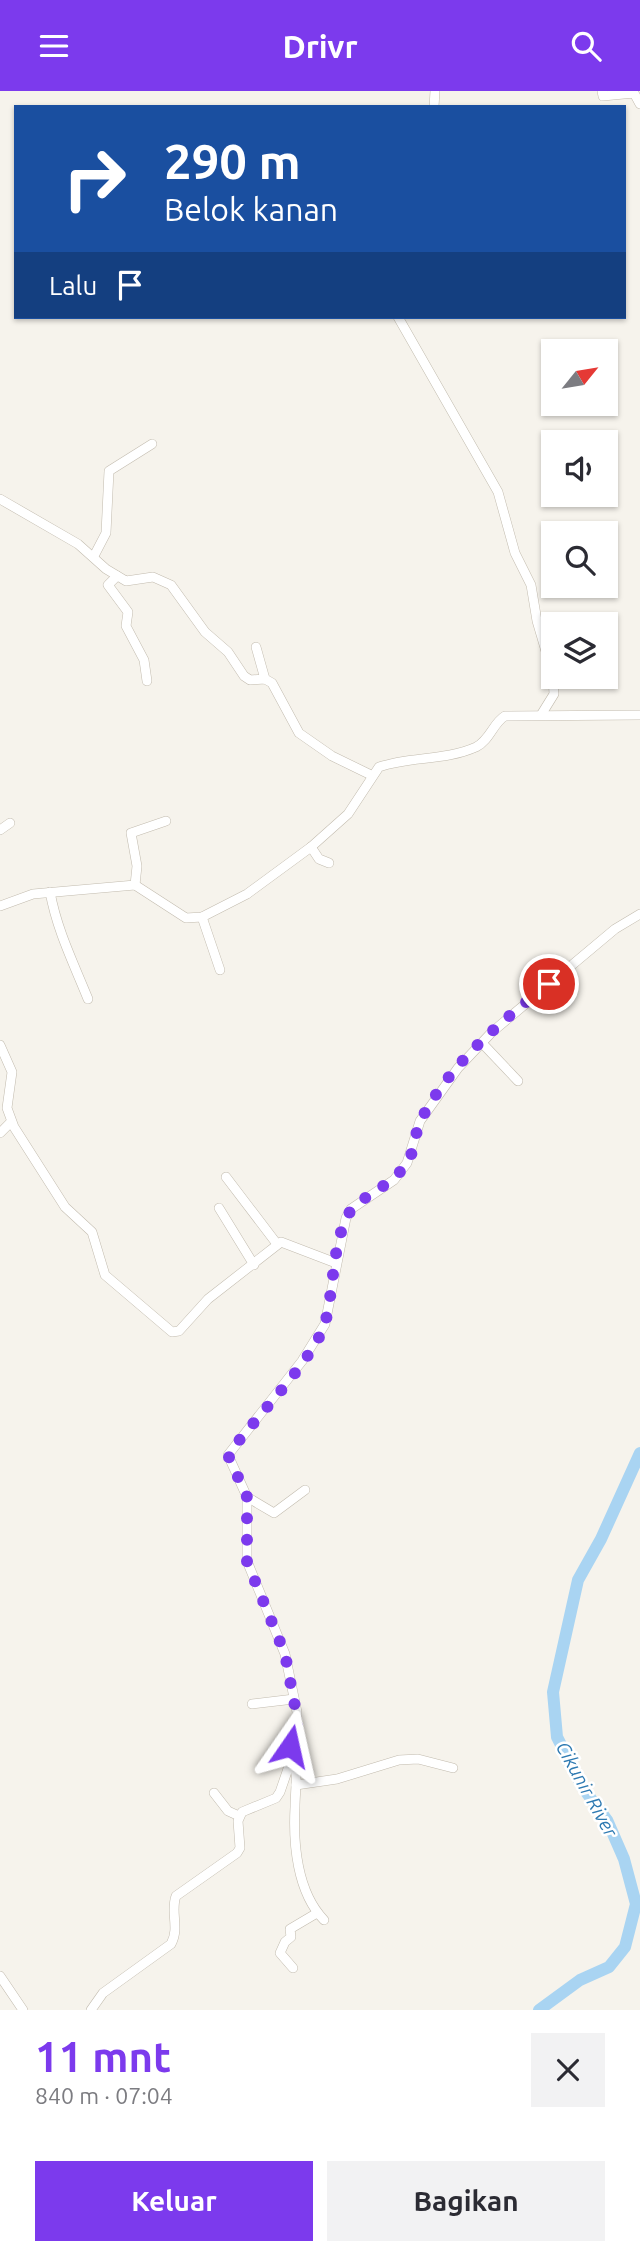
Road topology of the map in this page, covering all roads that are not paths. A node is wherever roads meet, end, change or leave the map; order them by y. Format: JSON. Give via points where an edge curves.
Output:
{"nodes":[{"id":1,"x":602,"y":91,"type":"edge"},
{"id":2,"x":640,"y":104,"type":"edge"},
{"id":3,"x":399,"y":319,"type":"edge"},
{"id":4,"x":152,"y":444,"type":"dead end"},
{"id":5,"x":0,"y":499,"type":"edge"},
{"id":6,"x":94,"y":556,"type":"junction"},
{"id":7,"x":117,"y":576,"type":"junction"},
{"id":8,"x":541,"y":635,"type":"edge"},
{"id":9,"x":256,"y":647,"type":"dead end"},
{"id":10,"x":265,"y":679,"type":"junction"},
{"id":11,"x":147,"y":681,"type":"dead end"},
{"id":12,"x":554,"y":689,"type":"edge"},
{"id":13,"x":541,"y":715,"type":"junction"},
{"id":14,"x":640,"y":715,"type":"edge"},
{"id":15,"x":371,"y":775,"type":"junction"},
{"id":16,"x":166,"y":821,"type":"dead end"},
{"id":17,"x":10,"y":823,"type":"dead end"},
{"id":18,"x":0,"y":830,"type":"edge"},
{"id":19,"x":311,"y":847,"type":"junction"},
{"id":20,"x":329,"y":863,"type":"dead end"},
{"id":21,"x":135,"y":885,"type":"junction"},
{"id":22,"x":50,"y":892,"type":"junction"},
{"id":23,"x":0,"y":906,"type":"edge"},
{"id":24,"x":640,"y":914,"type":"edge"},
{"id":25,"x":202,"y":917,"type":"junction"},
{"id":26,"x":220,"y":970,"type":"dead end"},
{"id":27,"x":88,"y":999,"type":"dead end"},
{"id":28,"x":482,"y":1043,"type":"junction"},
{"id":29,"x":0,"y":1045,"type":"edge"},
{"id":30,"x":518,"y":1081,"type":"dead end"},
{"id":31,"x":11,"y":1122,"type":"junction"},
{"id":32,"x":0,"y":1133,"type":"edge"},
{"id":33,"x":226,"y":1177,"type":"dead end"},
{"id":34,"x":219,"y":1208,"type":"dead end"},
{"id":35,"x":277,"y":1244,"type":"junction"},
{"id":36,"x":336,"y":1263,"type":"junction"},
{"id":37,"x":254,"y":1265,"type":"junction"},
{"id":38,"x":305,"y":1490,"type":"dead end"},
{"id":39,"x":247,"y":1497,"type":"junction"},
{"id":40,"x":294,"y":1699,"type":"junction"},
{"id":41,"x":252,"y":1705,"type":"dead end"},
{"id":42,"x":292,"y":1758,"type":"junction"},
{"id":43,"x":453,"y":1768,"type":"dead end"},
{"id":44,"x":296,"y":1786,"type":"junction"},
{"id":45,"x":214,"y":1793,"type":"dead end"},
{"id":46,"x":239,"y":1816,"type":"junction"},
{"id":47,"x":292,"y":1968,"type":"dead end"},
{"id":48,"x":0,"y":1976,"type":"edge"},
{"id":49,"x":95,"y":2008,"type":"edge"},
{"id":50,"x":23,"y":2010,"type":"edge"}],
"edges":[{"from":1,"to":2,"type":"street","via":[[603,96],[634,93]]},
{"from":3,"to":8,"type":"street","via":[[498,492],[515,552],[531,585]]},
{"from":4,"to":6,"type":"street","via":[[109,471],[106,533]]},
{"from":5,"to":6,"type":"street"},
{"from":6,"to":7,"type":"street"},
{"from":7,"to":10,"type":"street","via":[[127,581],[153,577],[172,585],[244,677]]},
{"from":7,"to":11,"type":"street","via":[[108,585],[128,612],[126,626],[144,660]]},
{"from":9,"to":10,"type":"street"},
{"from":10,"to":15,"type":"street","via":[[274,685],[297,731],[332,756]]},
{"from":12,"to":13,"type":"street"},
{"from":13,"to":14,"type":"street"},
{"from":13,"to":15,"type":"street","via":[[506,716],[474,747],[446,757],[391,763]]},
{"from":15,"to":19,"type":"street","via":[[348,814]]},
{"from":16,"to":21,"type":"street","via":[[131,834]]},
{"from":17,"to":18,"type":"street"},
{"from":19,"to":20,"type":"street","via":[[319,859]]},
{"from":19,"to":25,"type":"street","via":[[247,894]]},
{"from":21,"to":22,"type":"street"},
{"from":21,"to":25,"type":"street","via":[[186,918]]},
{"from":22,"to":23,"type":"street","via":[[22,896]]},
{"from":22,"to":27,"type":"street","via":[[59,933],[68,944]]},
{"from":24,"to":28,"type":"street","via":[[615,929]]},
{"from":25,"to":26,"type":"street"},
{"from":28,"to":30,"type":"street"},
{"from":28,"to":36,"type":"street","via":[[428,1107],[407,1163],[382,1190],[351,1209]]},
{"from":29,"to":31,"type":"street","via":[[12,1072],[6,1099]]},
{"from":31,"to":32,"type":"street"},
{"from":31,"to":37,"type":"street","via":[[65,1207],[92,1232],[105,1275],[172,1332],[180,1330],[228,1282]]},
{"from":33,"to":35,"type":"street"},
{"from":34,"to":37,"type":"street"},
{"from":35,"to":36,"type":"street","via":[[286,1241]]},
{"from":35,"to":37,"type":"street"},
{"from":36,"to":39,"type":"street","via":[[324,1324],[314,1344],[228,1455]]},
{"from":38,"to":39,"type":"street","via":[[274,1513]]},
{"from":39,"to":40,"type":"street","via":[[247,1562],[285,1654]]},
{"from":40,"to":41,"type":"street"},
{"from":40,"to":42,"type":"street","via":[[297,1725],[290,1740]]},
{"from":42,"to":44,"type":"street"},
{"from":42,"to":46,"type":"street","via":[[276,1798]]},
{"from":43,"to":44,"type":"street","via":[[418,1759],[399,1760]]},
{"from":44,"to":47,"type":"street","via":[[294,1822],[300,1872],[321,1916],[290,1929],[292,1937],[280,1953]]},
{"from":45,"to":46,"type":"street","via":[[228,1811]]},
{"from":46,"to":49,"type":"street","via":[[237,1853],[176,1896],[171,1944],[103,1993]]},
{"from":48,"to":50,"type":"street"}]}
